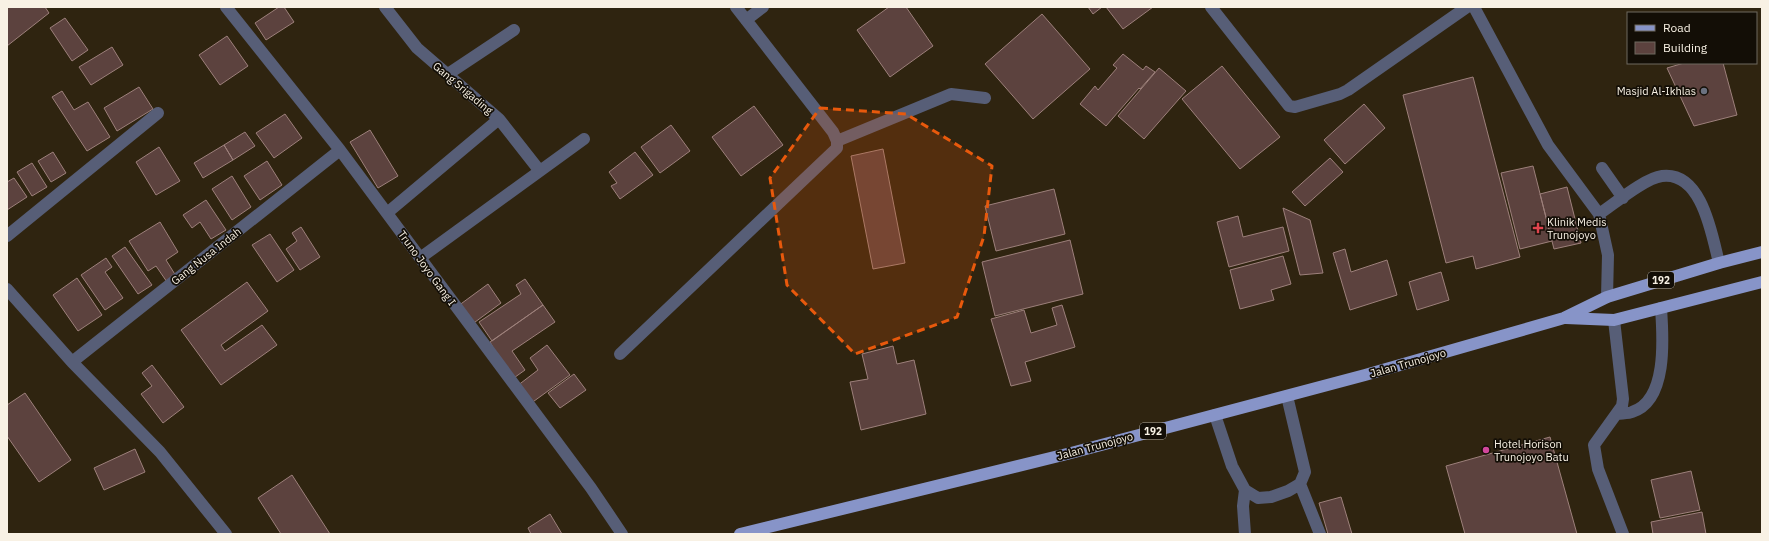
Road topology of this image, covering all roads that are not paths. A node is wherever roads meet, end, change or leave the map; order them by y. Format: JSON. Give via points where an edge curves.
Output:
{"nodes":[{"id":1,"x":226,"y":7,"type":"edge"},
{"id":2,"x":385,"y":7,"type":"edge"},
{"id":3,"x":736,"y":7,"type":"edge"},
{"id":4,"x":763,"y":7,"type":"edge"},
{"id":5,"x":1211,"y":7,"type":"edge"},
{"id":6,"x":1467,"y":7,"type":"edge"},
{"id":7,"x":1474,"y":7,"type":"edge"},
{"id":8,"x":746,"y":20,"type":"junction"},
{"id":9,"x":514,"y":30,"type":"dead end"},
{"id":10,"x":448,"y":74,"type":"junction"},
{"id":11,"x":985,"y":98,"type":"dead end"},
{"id":12,"x":158,"y":113,"type":"dead end"},
{"id":13,"x":499,"y":119,"type":"junction"},
{"id":14,"x":584,"y":139,"type":"dead end"},
{"id":15,"x":837,"y":141,"type":"junction"},
{"id":16,"x":340,"y":150,"type":"junction"},
{"id":17,"x":1602,"y":168,"type":"dead end"},
{"id":18,"x":539,"y":170,"type":"junction"},
{"id":19,"x":1624,"y":198,"type":"junction"},
{"id":20,"x":387,"y":213,"type":"junction"},
{"id":21,"x":1599,"y":214,"type":"junction"},
{"id":22,"x":7,"y":236,"type":"edge"},
{"id":23,"x":1762,"y":252,"type":"edge"},
{"id":24,"x":420,"y":258,"type":"junction"},
{"id":25,"x":1719,"y":263,"type":"junction"},
{"id":26,"x":1762,"y":282,"type":"edge"},
{"id":27,"x":7,"y":289,"type":"edge"},
{"id":28,"x":1607,"y":297,"type":"junction"},
{"id":29,"x":1661,"y":308,"type":"junction"},
{"id":30,"x":1564,"y":318,"type":"junction"},
{"id":31,"x":1614,"y":320,"type":"junction"},
{"id":32,"x":620,"y":354,"type":"dead end"},
{"id":33,"x":72,"y":362,"type":"junction"},
{"id":34,"x":1287,"y":396,"type":"junction"},
{"id":35,"x":1616,"y":414,"type":"junction"},
{"id":36,"x":1215,"y":415,"type":"junction"},
{"id":37,"x":1300,"y":484,"type":"junction"},
{"id":38,"x":1245,"y":490,"type":"junction"},
{"id":39,"x":226,"y":534,"type":"edge"},
{"id":40,"x":622,"y":534,"type":"edge"},
{"id":41,"x":740,"y":534,"type":"edge"},
{"id":42,"x":1245,"y":534,"type":"edge"},
{"id":43,"x":1320,"y":534,"type":"edge"},
{"id":44,"x":1623,"y":534,"type":"edge"}],
"edges":[{"from":1,"to":16,"type":"street","name":"Truno Joyo Gang I"},
{"from":2,"to":10,"type":"street","name":"Gang Srigading","via":[[417,48]]},
{"from":3,"to":8,"type":"street"},
{"from":4,"to":8,"type":"street"},
{"from":5,"to":6,"type":"street","via":[[1289,106],[1295,107],[1348,90]]},
{"from":7,"to":21,"type":"street","via":[[1548,144]]},
{"from":8,"to":15,"type":"street","via":[[833,132]]},
{"from":9,"to":10,"type":"street"},
{"from":10,"to":13,"type":"street","name":"Gang Srigading"},
{"from":11,"to":15,"type":"street","via":[[951,94]]},
{"from":12,"to":22,"type":"street"},
{"from":13,"to":18,"type":"street","name":"Gang Srigading"},
{"from":13,"to":20,"type":"street"},
{"from":14,"to":18,"type":"street"},
{"from":15,"to":32,"type":"street","via":[[837,148]]},
{"from":16,"to":20,"type":"street","name":"Truno Joyo Gang I"},
{"from":16,"to":33,"type":"street","name":"Gang Nusa Indah"},
{"from":17,"to":19,"type":"street"},
{"from":18,"to":24,"type":"street"},
{"from":19,"to":21,"type":"street"},
{"from":19,"to":25,"type":"street","via":[[1644,183],[1661,176],[1675,177],[1688,185],[1699,198],[1709,221]]},
{"from":20,"to":24,"type":"street","name":"Truno Joyo Gang I"},
{"from":21,"to":28,"type":"street","via":[[1608,255]]},
{"from":23,"to":25,"type":"main road","name":"Jalan Trunojoyo","number":"192"},
{"from":24,"to":40,"type":"street","name":"Truno Joyo Gang I","via":[[591,488]]},
{"from":25,"to":28,"type":"main road","name":"Jalan Trunojoyo","number":"192"},
{"from":26,"to":29,"type":"main road","name":"Jalan Trunojoyo","number":"192"},
{"from":27,"to":33,"type":"street"},
{"from":28,"to":30,"type":"main road","name":"Jalan Trunojoyo","number":"192"},
{"from":29,"to":31,"type":"main road","name":"Jalan Trunojoyo","number":"192"},
{"from":29,"to":35,"type":"street","via":[[1662,360],[1651,399],[1632,412]]},
{"from":30,"to":31,"type":"main road","name":"Jalan Trunojoyo","number":"192"},
{"from":30,"to":34,"type":"main road","name":"Jalan Trunojoyo","number":"192"},
{"from":31,"to":35,"type":"street","via":[[1623,399],[1622,406]]},
{"from":33,"to":39,"type":"street","via":[[160,452]]},
{"from":34,"to":36,"type":"main road","name":"Jalan Trunojoyo","number":"192"},
{"from":34,"to":37,"type":"street","via":[[1305,472]]},
{"from":35,"to":44,"type":"street","via":[[1594,445],[1598,469]]},
{"from":36,"to":38,"type":"street","via":[[1232,466]]},
{"from":36,"to":41,"type":"main road","name":"Jalan Trunojoyo","number":"192","via":[[918,492]]},
{"from":37,"to":38,"type":"street","via":[[1288,492],[1258,498]]},
{"from":37,"to":43,"type":"street"},
{"from":38,"to":42,"type":"street"}]}
